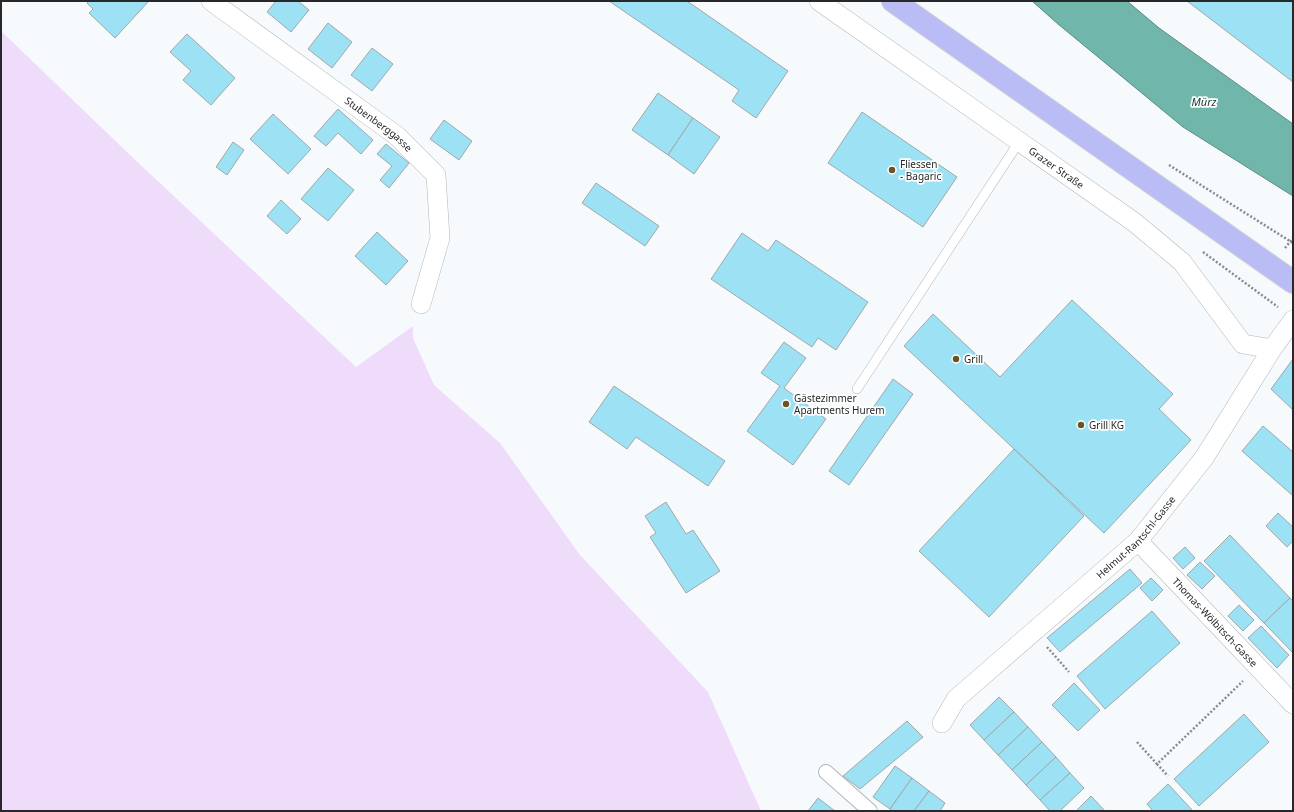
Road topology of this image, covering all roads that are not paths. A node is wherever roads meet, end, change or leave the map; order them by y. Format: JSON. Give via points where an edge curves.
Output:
{"nodes":[{"id":1,"x":212,"y":1,"type":"edge"},
{"id":2,"x":819,"y":1,"type":"edge"},
{"id":3,"x":893,"y":1,"type":"edge"},
{"id":4,"x":1019,"y":142,"type":"junction"},
{"id":5,"x":1293,"y":282,"type":"edge"},
{"id":6,"x":421,"y":304,"type":"dead end"},
{"id":7,"x":1287,"y":314,"type":"edge"},
{"id":8,"x":1272,"y":349,"type":"junction"},
{"id":9,"x":858,"y":389,"type":"dead end"},
{"id":10,"x":1138,"y":541,"type":"junction"},
{"id":11,"x":1293,"y":704,"type":"edge"},
{"id":12,"x":942,"y":722,"type":"dead end"},
{"id":13,"x":826,"y":772,"type":"dead end"},
{"id":14,"x":870,"y":811,"type":"edge"}],
"edges":[{"from":1,"to":6,"type":"street","name":"Stubenberggasse","via":[[397,136],[436,175],[440,238]]},
{"from":2,"to":4,"type":"street","name":"Grazer Straße"},
{"from":3,"to":5,"type":"main road"},
{"from":4,"to":8,"type":"street","name":"Grazer Straße","via":[[1134,222],[1182,262],[1244,344]]},
{"from":4,"to":9,"type":"lane"},
{"from":7,"to":8,"type":"street","name":"Helmut-Rantschl-Gasse"},
{"from":8,"to":10,"type":"street","name":"Helmut-Rantschl-Gasse","via":[[1204,458]]},
{"from":10,"to":11,"type":"street","name":"Thomas-Wölbitsch-Gasse"},
{"from":10,"to":12,"type":"street","name":"Helmut-Rantschl-Gasse","via":[[956,699]]},
{"from":13,"to":14,"type":"street"}]}
